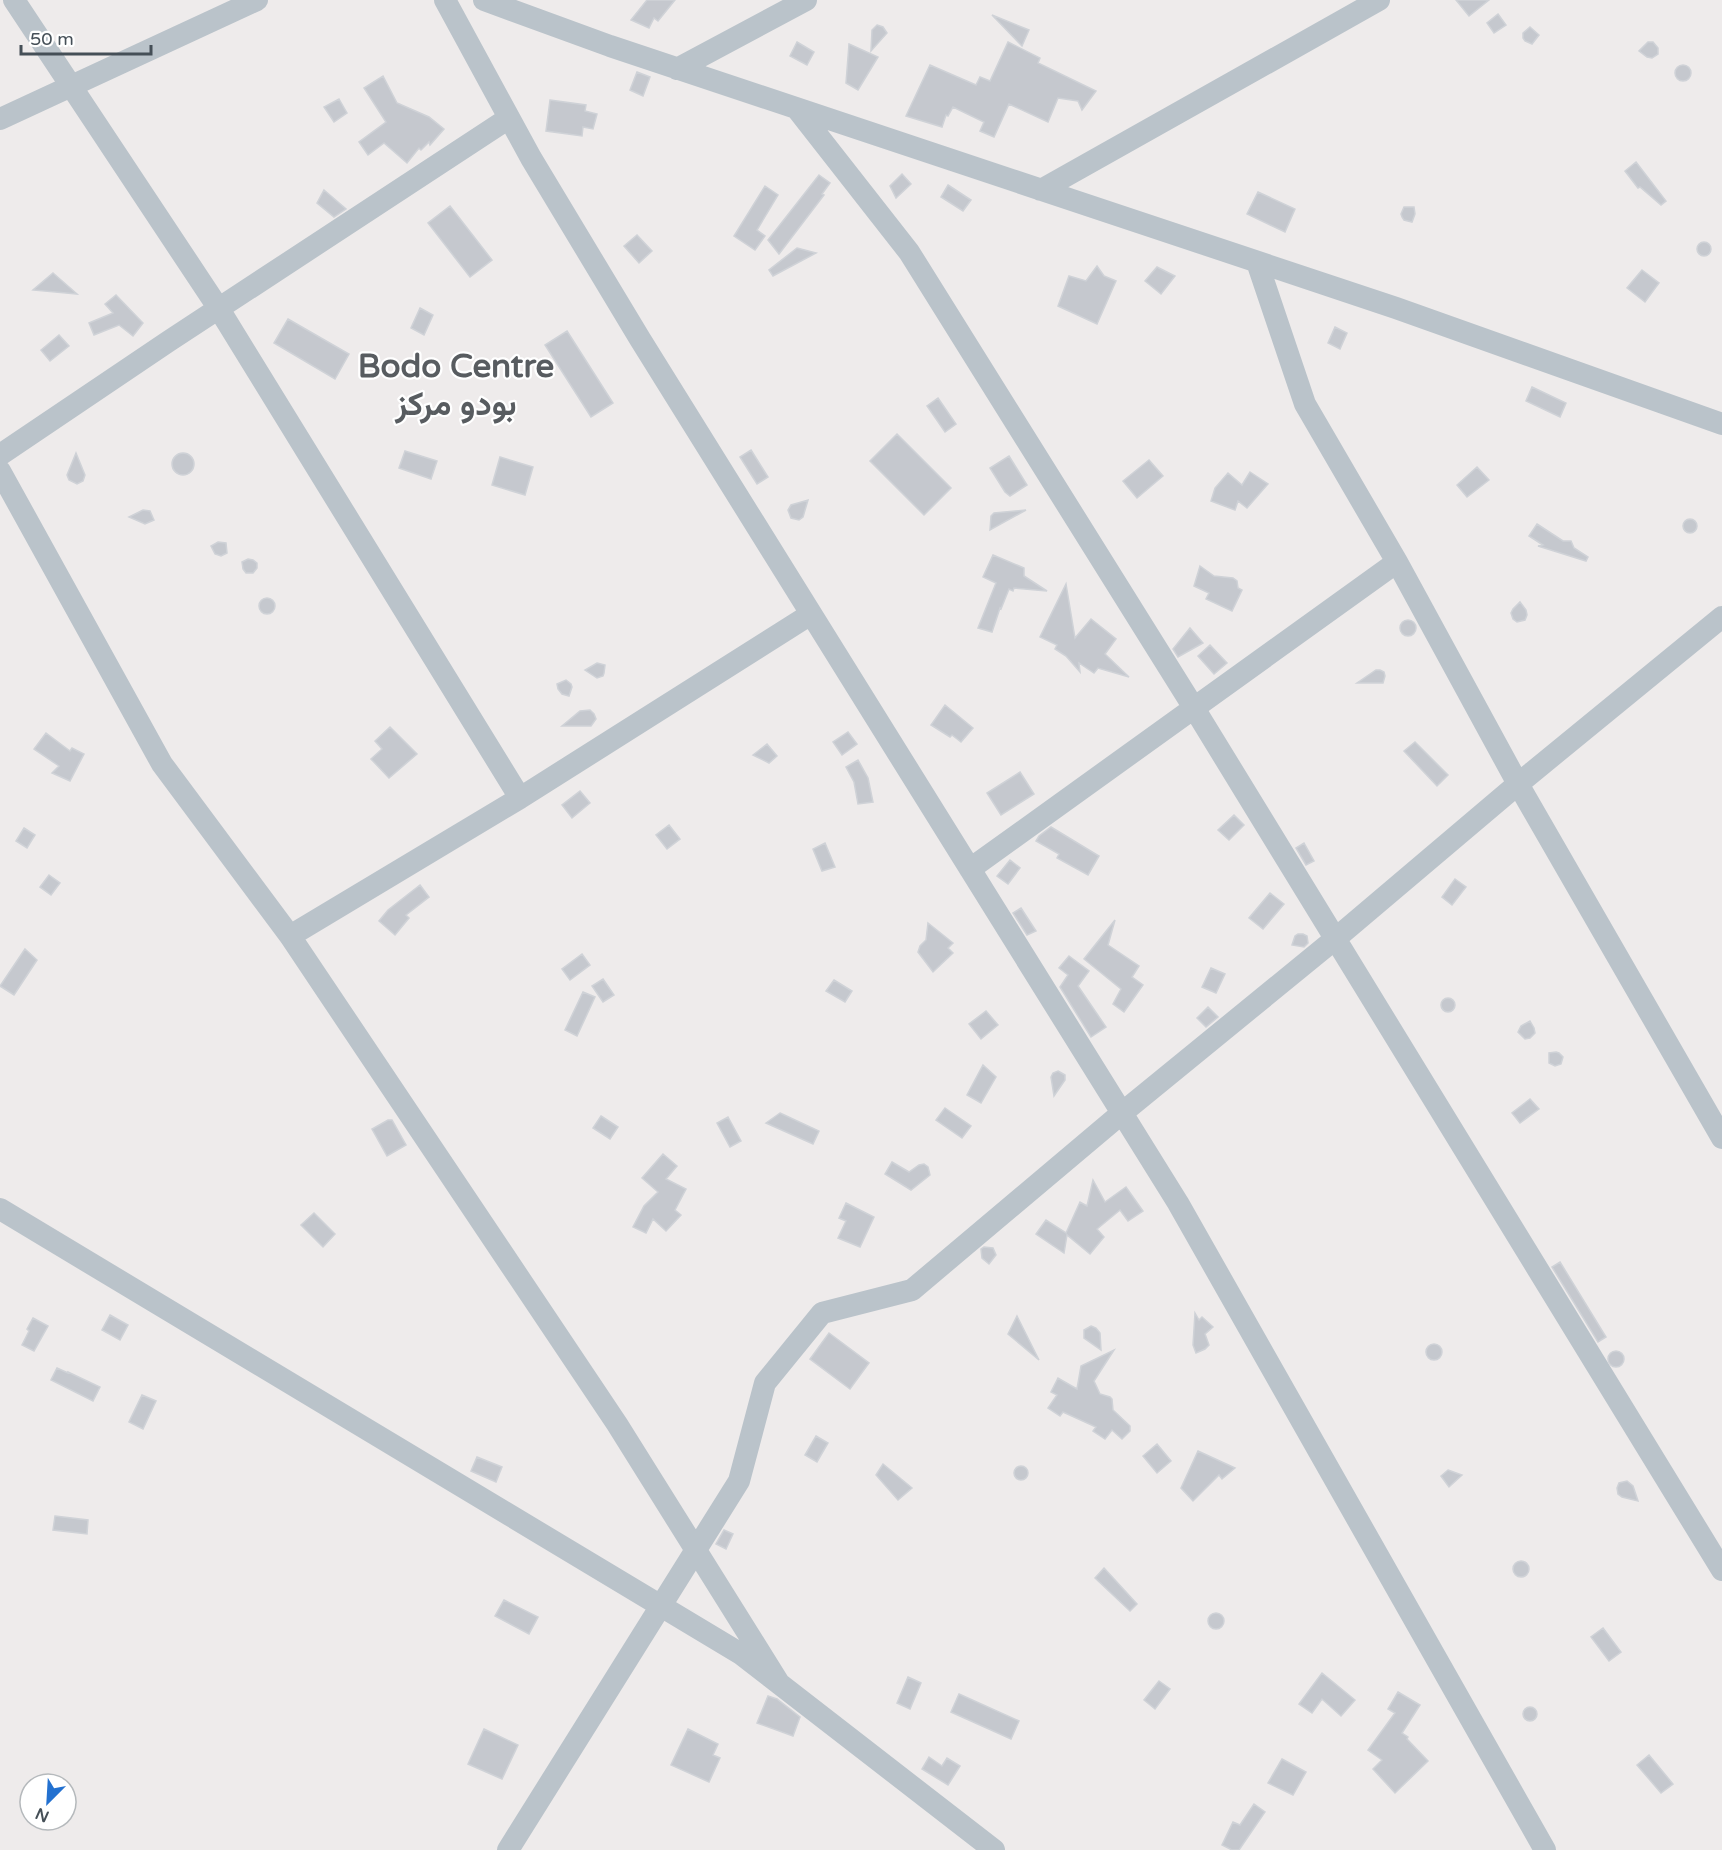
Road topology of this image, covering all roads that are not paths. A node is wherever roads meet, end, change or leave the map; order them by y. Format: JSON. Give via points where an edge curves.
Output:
{"nodes":[{"id":1,"x":14,"y":0,"type":"edge"},
{"id":2,"x":257,"y":0,"type":"edge"},
{"id":3,"x":445,"y":0,"type":"edge"},
{"id":4,"x":484,"y":0,"type":"edge"},
{"id":5,"x":806,"y":0,"type":"edge"},
{"id":6,"x":1379,"y":0,"type":"edge"},
{"id":7,"x":527,"y":8,"type":"edge"},
{"id":8,"x":678,"y":69,"type":"junction"},
{"id":9,"x":72,"y":86,"type":"junction"},
{"id":10,"x":797,"y":109,"type":"junction"},
{"id":11,"x":509,"y":118,"type":"junction"},
{"id":12,"x":0,"y":119,"type":"edge"},
{"id":13,"x":1041,"y":190,"type":"junction"},
{"id":14,"x":1257,"y":262,"type":"junction"},
{"id":15,"x":219,"y":309,"type":"junction"},
{"id":16,"x":1722,"y":424,"type":"edge"},
{"id":17,"x":0,"y":455,"type":"edge"},
{"id":18,"x":0,"y":471,"type":"edge"},
{"id":19,"x":1397,"y":562,"type":"junction"},
{"id":20,"x":811,"y":614,"type":"junction"},
{"id":21,"x":1722,"y":617,"type":"edge"},
{"id":22,"x":1194,"y":708,"type":"junction"},
{"id":23,"x":1518,"y":784,"type":"junction"},
{"id":24,"x":520,"y":798,"type":"junction"},
{"id":25,"x":970,"y":869,"type":"junction"},
{"id":26,"x":290,"y":936,"type":"junction"},
{"id":27,"x":1335,"y":939,"type":"junction"},
{"id":28,"x":1122,"y":1113,"type":"junction"},
{"id":29,"x":1722,"y":1138,"type":"edge"},
{"id":30,"x":0,"y":1209,"type":"edge"},
{"id":31,"x":696,"y":1550,"type":"junction"},
{"id":32,"x":1722,"y":1570,"type":"edge"},
{"id":33,"x":661,"y":1605,"type":"junction"},
{"id":34,"x":779,"y":1683,"type":"junction"},
{"id":35,"x":508,"y":1850,"type":"edge"},
{"id":36,"x":994,"y":1850,"type":"edge"},
{"id":37,"x":1545,"y":1850,"type":"edge"}],
"edges":[{"from":1,"to":9,"type":"street"},
{"from":2,"to":9,"type":"street"},
{"from":3,"to":11,"type":"street"},
{"from":4,"to":7,"type":"street"},
{"from":5,"to":8,"type":"street"},
{"from":6,"to":13,"type":"street"},
{"from":7,"to":8,"type":"street"},
{"from":8,"to":10,"type":"street"},
{"from":9,"to":12,"type":"street"},
{"from":9,"to":15,"type":"street"},
{"from":10,"to":13,"type":"street"},
{"from":10,"to":22,"type":"street","via":[[909,252]]},
{"from":11,"to":15,"type":"street"},
{"from":11,"to":20,"type":"street","via":[[646,349]]},
{"from":13,"to":14,"type":"street"},
{"from":14,"to":16,"type":"street"},
{"from":14,"to":19,"type":"street","via":[[1305,404]]},
{"from":15,"to":17,"type":"street"},
{"from":15,"to":24,"type":"street"},
{"from":18,"to":26,"type":"street","via":[[162,764]]},
{"from":19,"to":22,"type":"street"},
{"from":19,"to":23,"type":"street"},
{"from":20,"to":24,"type":"street"},
{"from":20,"to":25,"type":"street"},
{"from":21,"to":23,"type":"street"},
{"from":22,"to":25,"type":"street"},
{"from":22,"to":27,"type":"street"},
{"from":23,"to":27,"type":"street"},
{"from":23,"to":29,"type":"street"},
{"from":24,"to":26,"type":"street"},
{"from":25,"to":28,"type":"street"},
{"from":26,"to":31,"type":"street","via":[[611,1414]]},
{"from":27,"to":28,"type":"street"},
{"from":27,"to":32,"type":"street"},
{"from":28,"to":31,"type":"street","via":[[912,1290],[822,1313],[765,1383],[739,1481]]},
{"from":28,"to":37,"type":"street","via":[[1178,1203]]},
{"from":30,"to":33,"type":"street"},
{"from":31,"to":33,"type":"street"},
{"from":31,"to":34,"type":"street"},
{"from":33,"to":34,"type":"street","via":[[741,1654]]},
{"from":33,"to":35,"type":"street"},
{"from":34,"to":36,"type":"street"}]}
